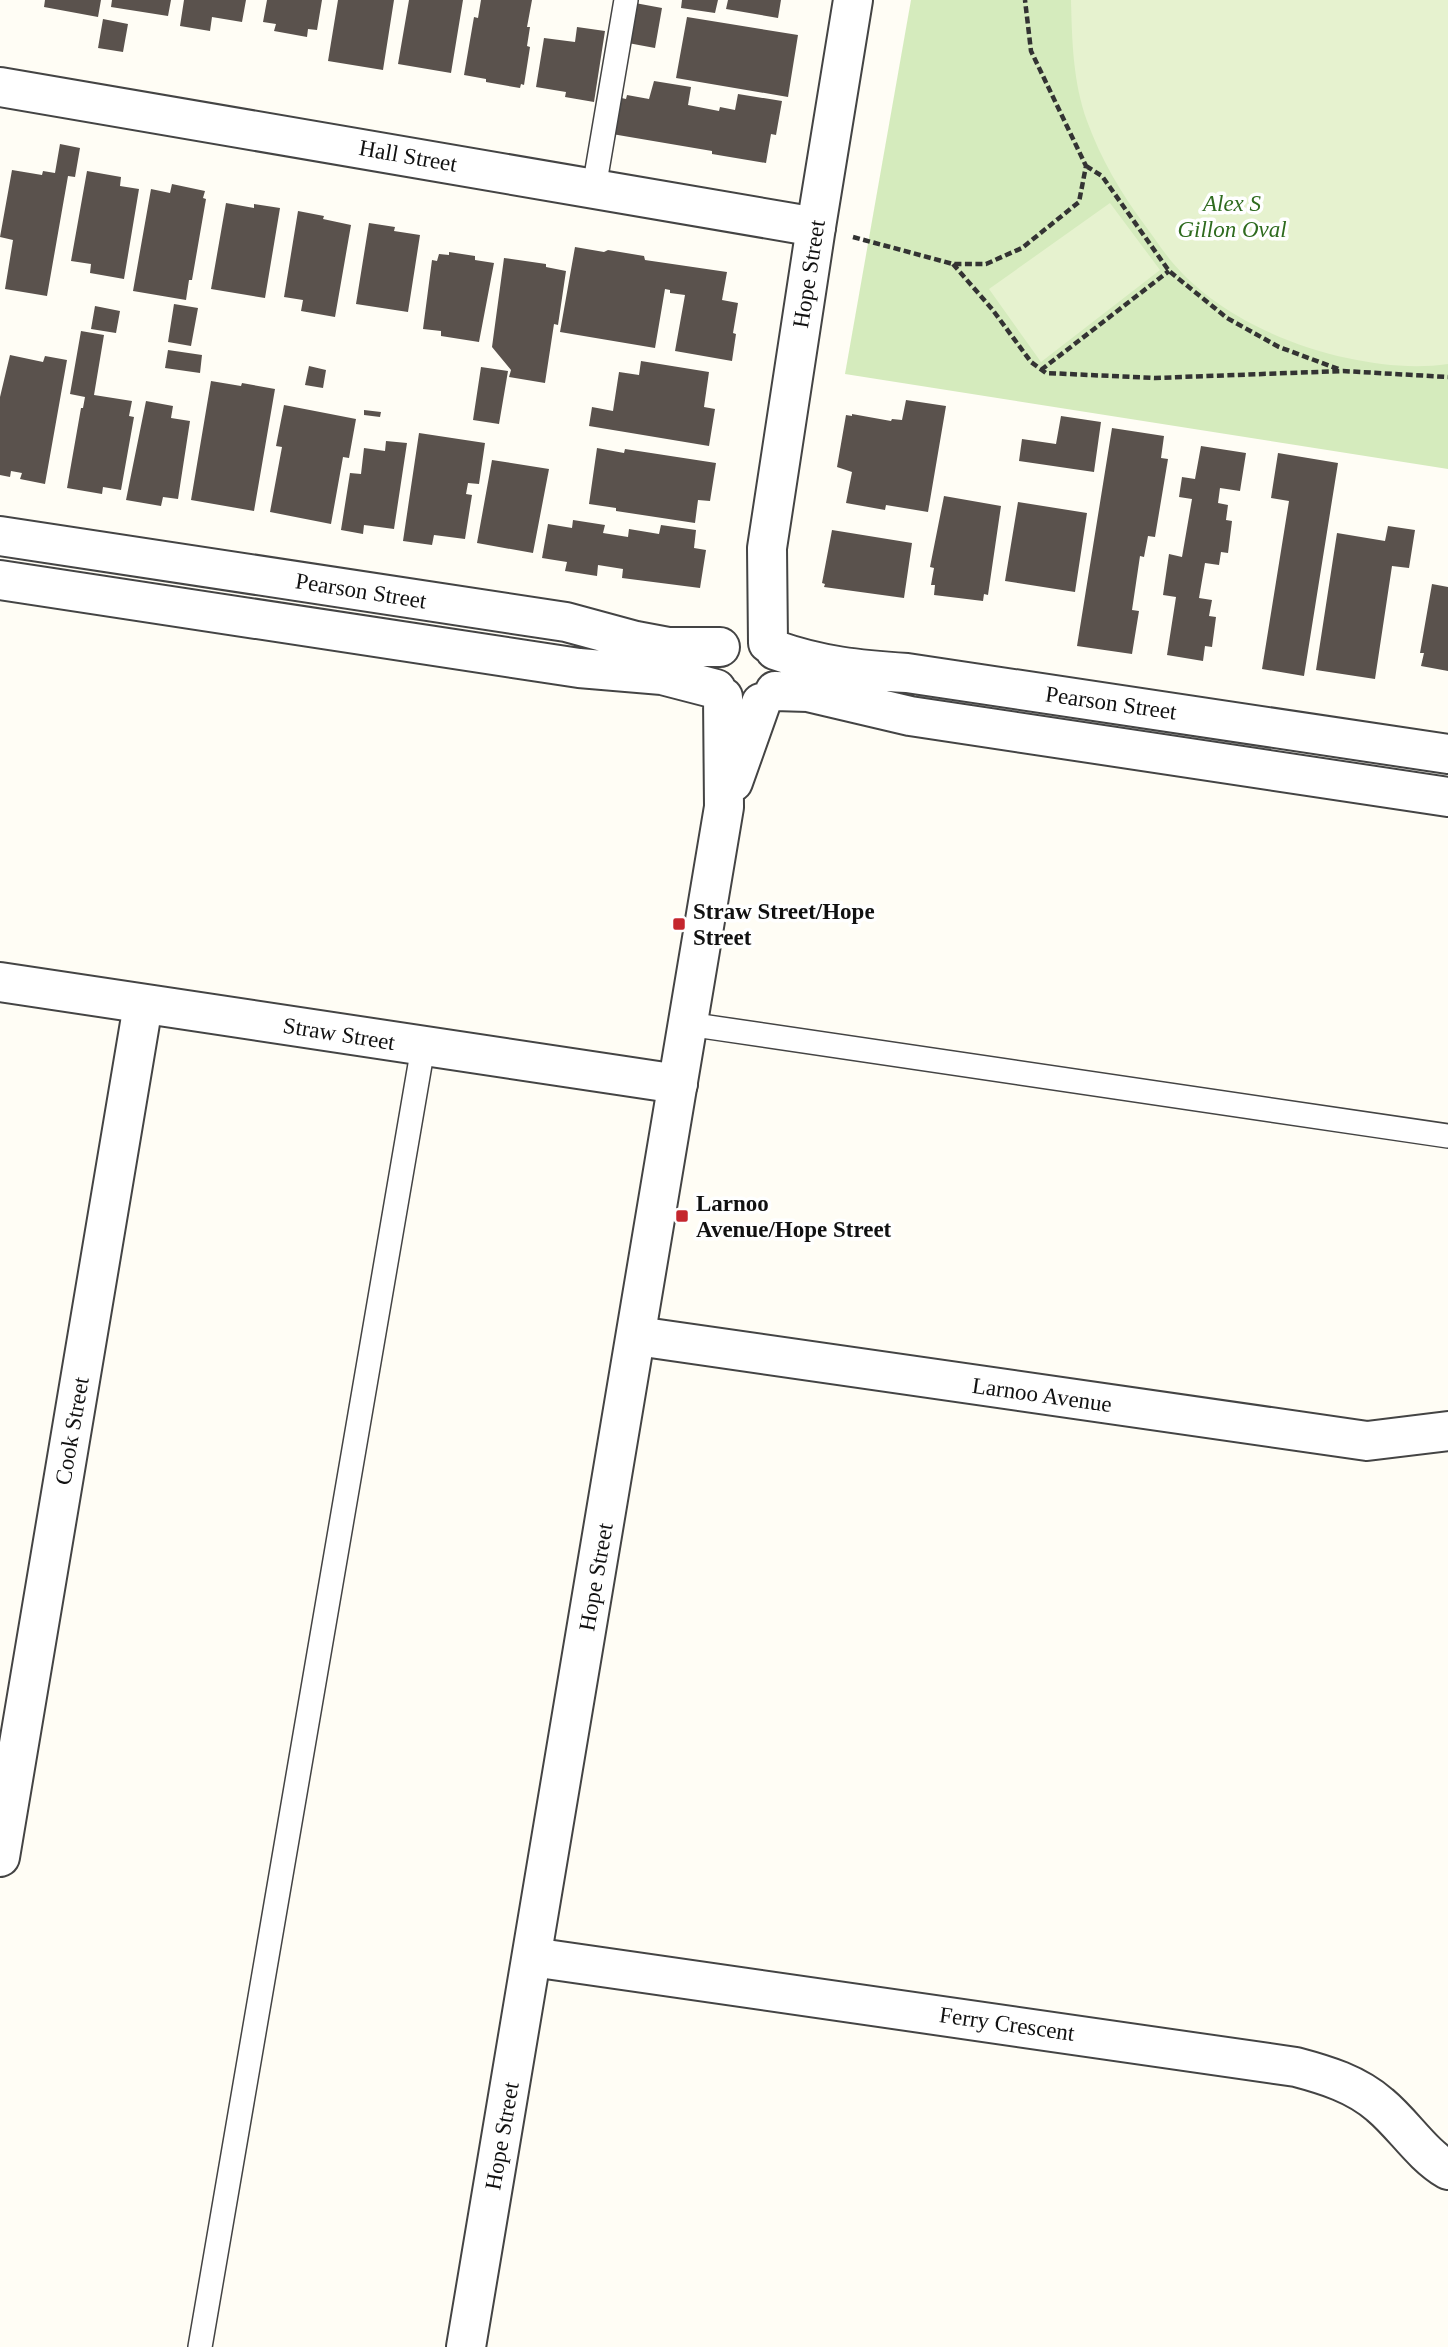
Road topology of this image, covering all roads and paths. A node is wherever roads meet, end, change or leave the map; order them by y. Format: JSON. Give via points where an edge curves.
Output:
{"nodes":[{"id":1,"x":626,"y":0,"type":"edge"},
{"id":2,"x":853,"y":0,"type":"edge"},
{"id":3,"x":1024,"y":0,"type":"edge"},
{"id":4,"x":0,"y":87,"type":"edge"},
{"id":5,"x":1086,"y":166,"type":"junction"},
{"id":6,"x":594,"y":188,"type":"junction"},
{"id":7,"x":816,"y":227,"type":"junction"},
{"id":8,"x":953,"y":264,"type":"junction"},
{"id":9,"x":1169,"y":271,"type":"junction"},
{"id":10,"x":1041,"y":370,"type":"junction"},
{"id":11,"x":1343,"y":371,"type":"junction"},
{"id":12,"x":1448,"y":377,"type":"edge"},
{"id":13,"x":0,"y":536,"type":"edge"},
{"id":14,"x":0,"y":580,"type":"edge"},
{"id":15,"x":750,"y":644,"type":"junction"},
{"id":16,"x":720,"y":693,"type":"junction"},
{"id":17,"x":768,"y":697,"type":"junction"},
{"id":18,"x":1448,"y":754,"type":"edge"},
{"id":19,"x":1448,"y":797,"type":"edge"},
{"id":20,"x":724,"y":807,"type":"junction"},
{"id":21,"x":0,"y":982,"type":"edge"},
{"id":22,"x":143,"y":1005,"type":"junction"},
{"id":23,"x":688,"y":1024,"type":"junction"},
{"id":24,"x":423,"y":1047,"type":"junction"},
{"id":25,"x":678,"y":1084,"type":"junction"},
{"id":26,"x":1448,"y":1136,"type":"edge"},
{"id":27,"x":637,"y":1336,"type":"junction"},
{"id":28,"x":1448,"y":1431,"type":"edge"},
{"id":29,"x":0,"y":1857,"type":"edge"},
{"id":30,"x":532,"y":1957,"type":"junction"},
{"id":31,"x":1448,"y":2169,"type":"edge"},
{"id":32,"x":200,"y":2347,"type":"edge"},
{"id":33,"x":466,"y":2347,"type":"edge"}],
"edges":[{"from":1,"to":6,"type":"lane"},
{"from":2,"to":7,"type":"street","name":"Hope Street"},
{"from":3,"to":5,"type":"path","via":[[1031,51]]},
{"from":4,"to":6,"type":"street","name":"Hall Street"},
{"from":5,"to":8,"type":"path","via":[[1079,202],[1022,248],[986,264]]},
{"from":5,"to":9,"type":"path","via":[[1102,176]]},
{"from":6,"to":7,"type":"street","name":"Hall Street"},
{"from":7,"to":8,"type":"path"},
{"from":7,"to":15,"type":"street","name":"Hope Street"},
{"from":8,"to":10,"type":"path"},
{"from":9,"to":10,"type":"path"},
{"from":9,"to":11,"type":"path","via":[[1237,323],[1279,347]]},
{"from":10,"to":11,"type":"path","via":[[1154,378]]},
{"from":11,"to":12,"type":"path"},
{"from":13,"to":15,"type":"street","name":"Pearson Street","via":[[566,622],[668,647]]},
{"from":14,"to":16,"type":"street","name":"Pearson Street","via":[[579,668],[662,675]]},
{"from":15,"to":16,"type":"street","via":[[711,667]]},
{"from":15,"to":17,"type":"street","via":[[780,659],[780,681]]},
{"from":15,"to":18,"type":"street","name":"Pearson Street","via":[[837,668],[907,673]]},
{"from":16,"to":17,"type":"street","via":[[741,706]]},
{"from":16,"to":20,"type":"street","name":"Hope Street"},
{"from":17,"to":19,"type":"street","name":"Pearson Street","via":[[808,692],[909,716]]},
{"from":17,"to":20,"type":"street","name":"Hope Street"},
{"from":20,"to":23,"type":"street","name":"Hope Street"},
{"from":21,"to":22,"type":"street","name":"Straw Street"},
{"from":22,"to":24,"type":"street","name":"Straw Street"},
{"from":22,"to":29,"type":"street","name":"Cook Street"},
{"from":23,"to":25,"type":"street","name":"Hope Street"},
{"from":23,"to":26,"type":"lane"},
{"from":24,"to":25,"type":"street","name":"Straw Street"},
{"from":24,"to":32,"type":"lane"},
{"from":25,"to":27,"type":"street","name":"Hope Street"},
{"from":27,"to":28,"type":"street","name":"Larnoo Avenue","via":[[1367,1441]]},
{"from":27,"to":30,"type":"street","name":"Hope Street"},
{"from":30,"to":31,"type":"street","name":"Ferry Crescent","via":[[1296,2067],[1338,2079],[1379,2104]]},
{"from":30,"to":33,"type":"street","name":"Hope Street"}]}
